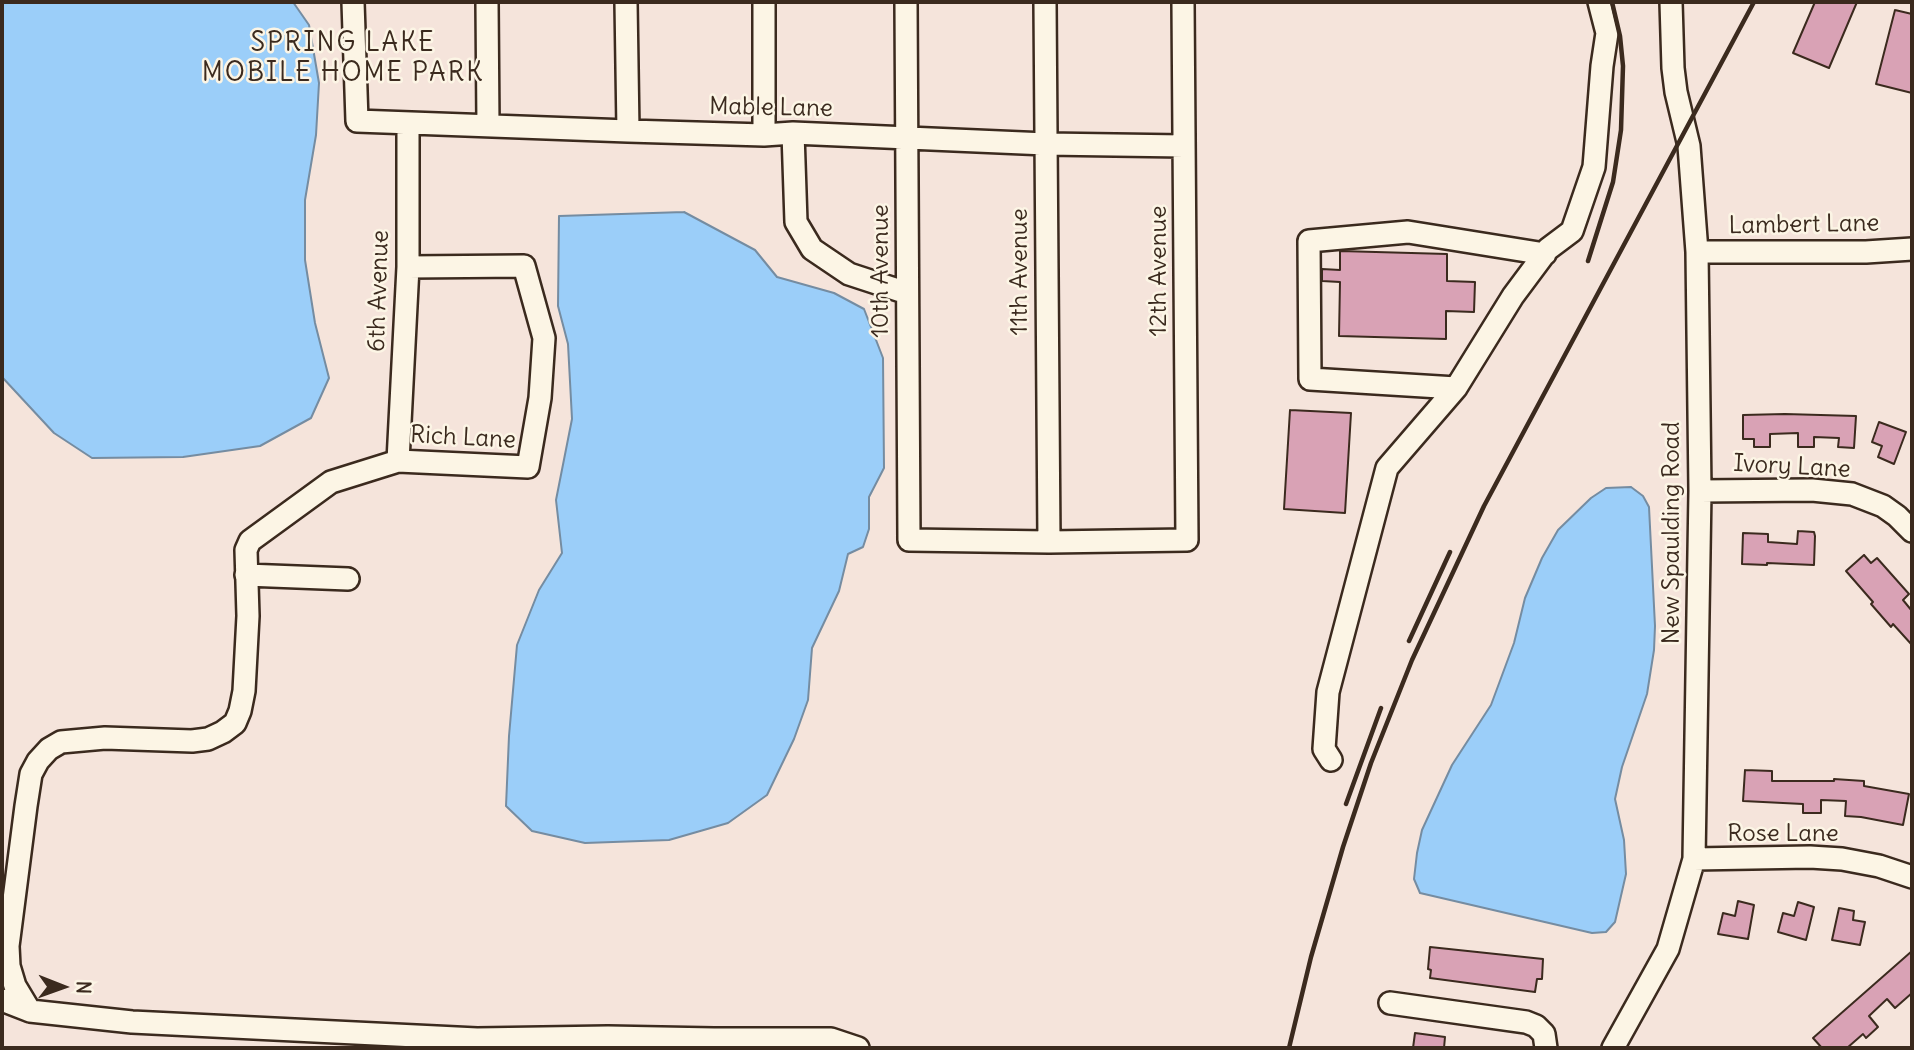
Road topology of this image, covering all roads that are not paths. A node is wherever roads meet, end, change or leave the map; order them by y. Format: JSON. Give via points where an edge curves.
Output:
{"nodes":[{"id":1,"x":353,"y":2,"type":"edge"},
{"id":2,"x":487,"y":2,"type":"edge"},
{"id":3,"x":626,"y":2,"type":"edge"},
{"id":4,"x":764,"y":2,"type":"edge"},
{"id":5,"x":906,"y":2,"type":"edge"},
{"id":6,"x":1045,"y":2,"type":"edge"},
{"id":7,"x":1183,"y":2,"type":"edge"},
{"id":8,"x":1599,"y":2,"type":"edge"},
{"id":9,"x":1671,"y":2,"type":"edge"},
{"id":10,"x":408,"y":123,"type":"junction"},
{"id":11,"x":488,"y":126,"type":"junction"},
{"id":12,"x":628,"y":131,"type":"junction"},
{"id":13,"x":793,"y":133,"type":"junction"},
{"id":14,"x":764,"y":135,"type":"junction"},
{"id":15,"x":908,"y":139,"type":"junction"},
{"id":16,"x":1046,"y":144,"type":"junction"},
{"id":17,"x":1184,"y":146,"type":"junction"},
{"id":18,"x":1912,"y":248,"type":"edge"},
{"id":19,"x":1697,"y":252,"type":"junction"},
{"id":20,"x":1545,"y":254,"type":"junction"},
{"id":21,"x":408,"y":267,"type":"junction"},
{"id":22,"x":907,"y":293,"type":"junction"},
{"id":23,"x":1456,"y":388,"type":"junction"},
{"id":24,"x":398,"y":461,"type":"junction"},
{"id":25,"x":1700,"y":491,"type":"junction"},
{"id":26,"x":1912,"y":531,"type":"edge"},
{"id":27,"x":1049,"y":542,"type":"junction"},
{"id":28,"x":246,"y":575,"type":"junction"},
{"id":29,"x":348,"y":579,"type":"dead end"},
{"id":30,"x":1331,"y":760,"type":"dead end"},
{"id":31,"x":1694,"y":859,"type":"junction"},
{"id":32,"x":1912,"y":877,"type":"edge"},
{"id":33,"x":2,"y":1000,"type":"edge"},
{"id":34,"x":1390,"y":1003,"type":"dead end"},
{"id":35,"x":30,"y":1012,"type":"junction"},
{"id":36,"x":859,"y":1048,"type":"edge"},
{"id":37,"x":1546,"y":1048,"type":"edge"},
{"id":38,"x":1614,"y":1048,"type":"edge"}],
"edges":[{"from":1,"to":10,"type":"street","name":"Mable Lane","via":[[357,121]]},
{"from":2,"to":11,"type":"street"},
{"from":3,"to":12,"type":"street"},
{"from":4,"to":14,"type":"street"},
{"from":5,"to":15,"type":"street","name":"10th Avenue"},
{"from":6,"to":16,"type":"street","name":"11th Avenue"},
{"from":7,"to":17,"type":"street","name":"12th Avenue"},
{"from":8,"to":20,"type":"street","via":[[1607,33],[1594,167],[1572,231]]},
{"from":9,"to":19,"type":"street","name":"New Spaulding Road","via":[[1673,68],[1689,146]]},
{"from":10,"to":11,"type":"street","name":"Mable Lane"},
{"from":10,"to":21,"type":"street","name":"6th Avenue"},
{"from":11,"to":12,"type":"street","name":"Mable Lane"},
{"from":12,"to":14,"type":"street","name":"Mable Lane"},
{"from":13,"to":14,"type":"street","name":"Mable Lane"},
{"from":13,"to":15,"type":"street","name":"Mable Lane"},
{"from":13,"to":22,"type":"street","via":[[796,222],[812,249],[849,274]]},
{"from":15,"to":16,"type":"street","name":"Mable Lane"},
{"from":15,"to":22,"type":"street","name":"10th Avenue"},
{"from":16,"to":17,"type":"street","name":"Mable Lane"},
{"from":16,"to":27,"type":"street","name":"11th Avenue"},
{"from":17,"to":27,"type":"street","name":"12th Avenue","via":[[1187,540]]},
{"from":18,"to":19,"type":"street","name":"Lambert Lane"},
{"from":19,"to":25,"type":"street","name":"New Spaulding Road"},
{"from":20,"to":23,"type":"street"},
{"from":20,"to":23,"type":"street","via":[[1408,232],[1309,241],[1310,379]]},
{"from":21,"to":24,"type":"street","name":"6th Avenue"},
{"from":21,"to":24,"type":"street","name":"Rich Lane","via":[[524,266],[544,338],[528,467]]},
{"from":22,"to":27,"type":"street","name":"10th Avenue","via":[[909,540]]},
{"from":23,"to":30,"type":"street","via":[[1387,468],[1328,692],[1324,749]]},
{"from":24,"to":28,"type":"street","name":"Rich Lane","via":[[331,482],[250,541]]},
{"from":25,"to":26,"type":"street","name":"Ivory Lane","via":[[1852,494],[1883,506]]},
{"from":25,"to":31,"type":"street","name":"New Spaulding Road"},
{"from":28,"to":29,"type":"street"},
{"from":28,"to":35,"type":"street","via":[[244,691],[235,723],[223,733],[192,741],[106,738],[61,742],[49,749],[31,774],[8,946],[15,986]]},
{"from":31,"to":32,"type":"street","name":"Rose Lane","via":[[1810,856],[1879,866]]},
{"from":31,"to":38,"type":"street","name":"New Spaulding Road","via":[[1668,949]]},
{"from":33,"to":35,"type":"street"},
{"from":34,"to":37,"type":"street","via":[[1527,1022],[1544,1034]]},
{"from":35,"to":36,"type":"street","via":[[132,1022],[477,1039],[831,1039]]}]}
